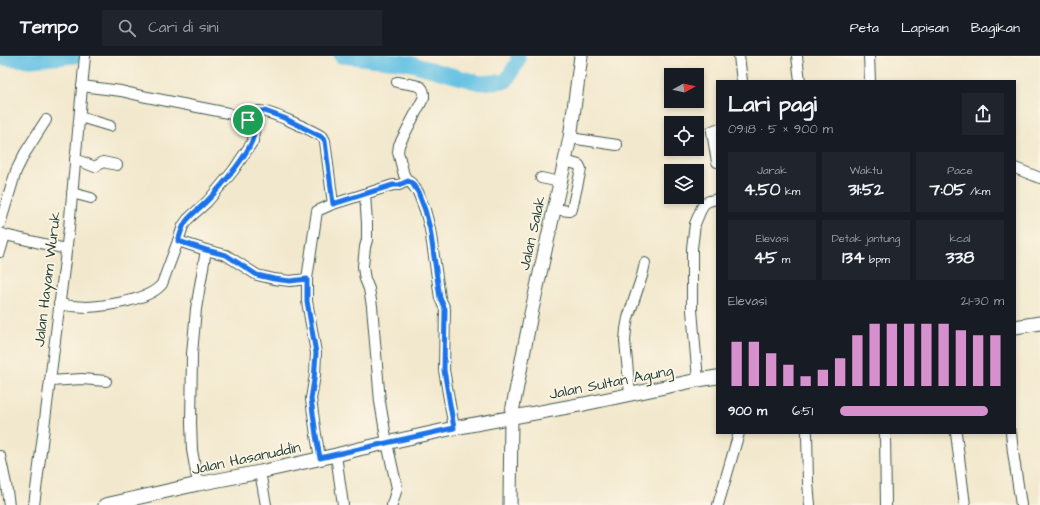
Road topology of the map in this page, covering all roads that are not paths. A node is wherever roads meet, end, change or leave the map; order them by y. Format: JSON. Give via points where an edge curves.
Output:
{"nodes":[{"id":1,"x":85,"y":56,"type":"edge"},
{"id":2,"x":581,"y":56,"type":"edge"},
{"id":3,"x":739,"y":56,"type":"edge"},
{"id":4,"x":797,"y":56,"type":"edge"},
{"id":5,"x":869,"y":56,"type":"edge"},
{"id":6,"x":742,"y":80,"type":"edge"},
{"id":7,"x":800,"y":80,"type":"edge"},
{"id":8,"x":870,"y":80,"type":"edge"},
{"id":9,"x":397,"y":82,"type":"dead end"},
{"id":10,"x":83,"y":84,"type":"junction"},
{"id":11,"x":80,"y":116,"type":"junction"},
{"id":12,"x":46,"y":120,"type":"dead end"},
{"id":13,"x":248,"y":120,"type":"junction"},
{"id":14,"x":110,"y":126,"type":"dead end"},
{"id":15,"x":716,"y":129,"type":"edge"},
{"id":16,"x":570,"y":138,"type":"junction"},
{"id":17,"x":617,"y":144,"type":"dead end"},
{"id":18,"x":716,"y":156,"type":"edge"},
{"id":19,"x":75,"y":159,"type":"junction"},
{"id":20,"x":565,"y":161,"type":"junction"},
{"id":21,"x":117,"y":164,"type":"dead end"},
{"id":22,"x":1016,"y":168,"type":"edge"},
{"id":23,"x":540,"y":178,"type":"dead end"},
{"id":24,"x":1040,"y":178,"type":"edge"},
{"id":25,"x":408,"y":181,"type":"junction"},
{"id":26,"x":560,"y":182,"type":"junction"},
{"id":27,"x":72,"y":193,"type":"junction"},
{"id":28,"x":365,"y":194,"type":"junction"},
{"id":29,"x":91,"y":198,"type":"dead end"},
{"id":30,"x":716,"y":199,"type":"edge"},
{"id":31,"x":333,"y":204,"type":"junction"},
{"id":32,"x":554,"y":209,"type":"junction"},
{"id":33,"x":0,"y":224,"type":"edge"},
{"id":34,"x":2,"y":234,"type":"edge"},
{"id":35,"x":178,"y":241,"type":"junction"},
{"id":36,"x":66,"y":249,"type":"junction"},
{"id":37,"x":206,"y":250,"type":"junction"},
{"id":38,"x":0,"y":252,"type":"edge"},
{"id":39,"x":645,"y":263,"type":"dead end"},
{"id":40,"x":307,"y":279,"type":"junction"},
{"id":41,"x":59,"y":304,"type":"junction"},
{"id":42,"x":1040,"y":323,"type":"edge"},
{"id":43,"x":1016,"y":327,"type":"edge"},
{"id":44,"x":716,"y":377,"type":"edge"},
{"id":45,"x":106,"y":380,"type":"dead end"},
{"id":46,"x":698,"y":380,"type":"junction"},
{"id":47,"x":50,"y":381,"type":"junction"},
{"id":48,"x":630,"y":394,"type":"junction"},
{"id":49,"x":511,"y":417,"type":"junction"},
{"id":50,"x":454,"y":428,"type":"junction"},
{"id":51,"x":739,"y":434,"type":"edge"},
{"id":52,"x":807,"y":434,"type":"edge"},
{"id":53,"x":886,"y":434,"type":"edge"},
{"id":54,"x":956,"y":434,"type":"edge"},
{"id":55,"x":1011,"y":434,"type":"edge"},
{"id":56,"x":386,"y":442,"type":"junction"},
{"id":57,"x":336,"y":455,"type":"junction"},
{"id":58,"x":0,"y":456,"type":"edge"},
{"id":59,"x":320,"y":458,"type":"junction"},
{"id":60,"x":260,"y":472,"type":"junction"},
{"id":61,"x":198,"y":484,"type":"junction"},
{"id":62,"x":9,"y":505,"type":"edge"},
{"id":63,"x":34,"y":505,"type":"edge"},
{"id":64,"x":105,"y":505,"type":"edge"},
{"id":65,"x":266,"y":505,"type":"edge"},
{"id":66,"x":344,"y":505,"type":"edge"},
{"id":67,"x":392,"y":505,"type":"edge"},
{"id":68,"x":510,"y":505,"type":"edge"},
{"id":69,"x":718,"y":505,"type":"edge"},
{"id":70,"x":810,"y":505,"type":"edge"},
{"id":71,"x":886,"y":505,"type":"edge"},
{"id":72,"x":965,"y":505,"type":"edge"},
{"id":73,"x":1021,"y":505,"type":"edge"}],
"edges":[{"from":1,"to":10,"type":"street","name":"Jalan Hayam Wuruk"},
{"from":2,"to":16,"type":"main road","name":"Jalan Salak"},
{"from":3,"to":6,"type":"street"},
{"from":4,"to":7,"type":"street"},
{"from":5,"to":8,"type":"street"},
{"from":9,"to":25,"type":"street","via":[[420,87],[425,94],[398,148],[404,175]]},
{"from":10,"to":11,"type":"street","name":"Jalan Hayam Wuruk"},
{"from":10,"to":13,"type":"street","via":[[228,113]]},
{"from":11,"to":14,"type":"street"},
{"from":11,"to":19,"type":"street","name":"Jalan Hayam Wuruk"},
{"from":12,"to":33,"type":"street","via":[[16,171]]},
{"from":13,"to":31,"type":"street","via":[[254,113],[265,111],[322,137],[325,141]]},
{"from":13,"to":35,"type":"street","via":[[254,129],[253,141],[233,171],[188,219]]},
{"from":15,"to":18,"type":"street","via":[[712,131]]},
{"from":16,"to":17,"type":"street"},
{"from":16,"to":20,"type":"main road","name":"Jalan Salak"},
{"from":19,"to":21,"type":"street","via":[[96,167],[103,162]]},
{"from":19,"to":27,"type":"street","name":"Jalan Hayam Wuruk"},
{"from":20,"to":26,"type":"main road","name":"Jalan Salak"},
{"from":20,"to":32,"type":"street","via":[[579,165],[580,169],[572,209]]},
{"from":22,"to":24,"type":"street"},
{"from":23,"to":26,"type":"street"},
{"from":25,"to":28,"type":"street"},
{"from":25,"to":50,"type":"street","via":[[418,192],[425,210],[440,298],[445,309],[444,370]]},
{"from":26,"to":32,"type":"main road","name":"Jalan Salak"},
{"from":27,"to":29,"type":"street"},
{"from":27,"to":36,"type":"street","name":"Jalan Hayam Wuruk"},
{"from":28,"to":31,"type":"street"},
{"from":28,"to":56,"type":"street","via":[[367,240],[364,270],[372,306]]},
{"from":30,"to":46,"type":"street","via":[[705,203],[702,207],[695,224],[692,248],[692,310]]},
{"from":31,"to":40,"type":"street","via":[[316,211]]},
{"from":32,"to":49,"type":"main road","name":"Jalan Salak"},
{"from":34,"to":36,"type":"street"},
{"from":34,"to":38,"type":"street"},
{"from":35,"to":37,"type":"street"},
{"from":35,"to":41,"type":"street","via":[[159,289],[134,300],[104,305],[87,307]]},
{"from":36,"to":41,"type":"street","name":"Jalan Hayam Wuruk"},
{"from":37,"to":40,"type":"street","via":[[226,255],[257,275],[290,281]]},
{"from":37,"to":61,"type":"street","via":[[196,309],[192,354],[192,450]]},
{"from":39,"to":48,"type":"street","via":[[626,329]]},
{"from":40,"to":59,"type":"street","via":[[307,301],[316,353],[311,399]]},
{"from":41,"to":47,"type":"street","name":"Jalan Hayam Wuruk"},
{"from":42,"to":43,"type":"main road"},
{"from":44,"to":46,"type":"main road","name":"Jalan Sultan Agung"},
{"from":45,"to":47,"type":"street"},
{"from":46,"to":48,"type":"main road","name":"Jalan Sultan Agung"},
{"from":47,"to":63,"type":"street","name":"Jalan Hayam Wuruk"},
{"from":48,"to":49,"type":"main road","name":"Jalan Sultan Agung"},
{"from":49,"to":50,"type":"main road","name":"Jalan Hasanuddin"},
{"from":49,"to":68,"type":"main road","name":"Jalan Salak"},
{"from":50,"to":56,"type":"main road","name":"Jalan Hasanuddin"},
{"from":51,"to":69,"type":"street"},
{"from":52,"to":70,"type":"street"},
{"from":53,"to":71,"type":"street"},
{"from":54,"to":72,"type":"street"},
{"from":55,"to":73,"type":"street"},
{"from":56,"to":57,"type":"main road","name":"Jalan Hasanuddin"},
{"from":56,"to":67,"type":"street","via":[[397,488]]},
{"from":57,"to":59,"type":"main road","name":"Jalan Hasanuddin"},
{"from":57,"to":66,"type":"street"},
{"from":58,"to":62,"type":"street"},
{"from":59,"to":60,"type":"main road","name":"Jalan Hasanuddin"},
{"from":60,"to":61,"type":"main road","name":"Jalan Hasanuddin"},
{"from":60,"to":65,"type":"street"},
{"from":61,"to":64,"type":"main road","name":"Jalan Hasanuddin"}]}
